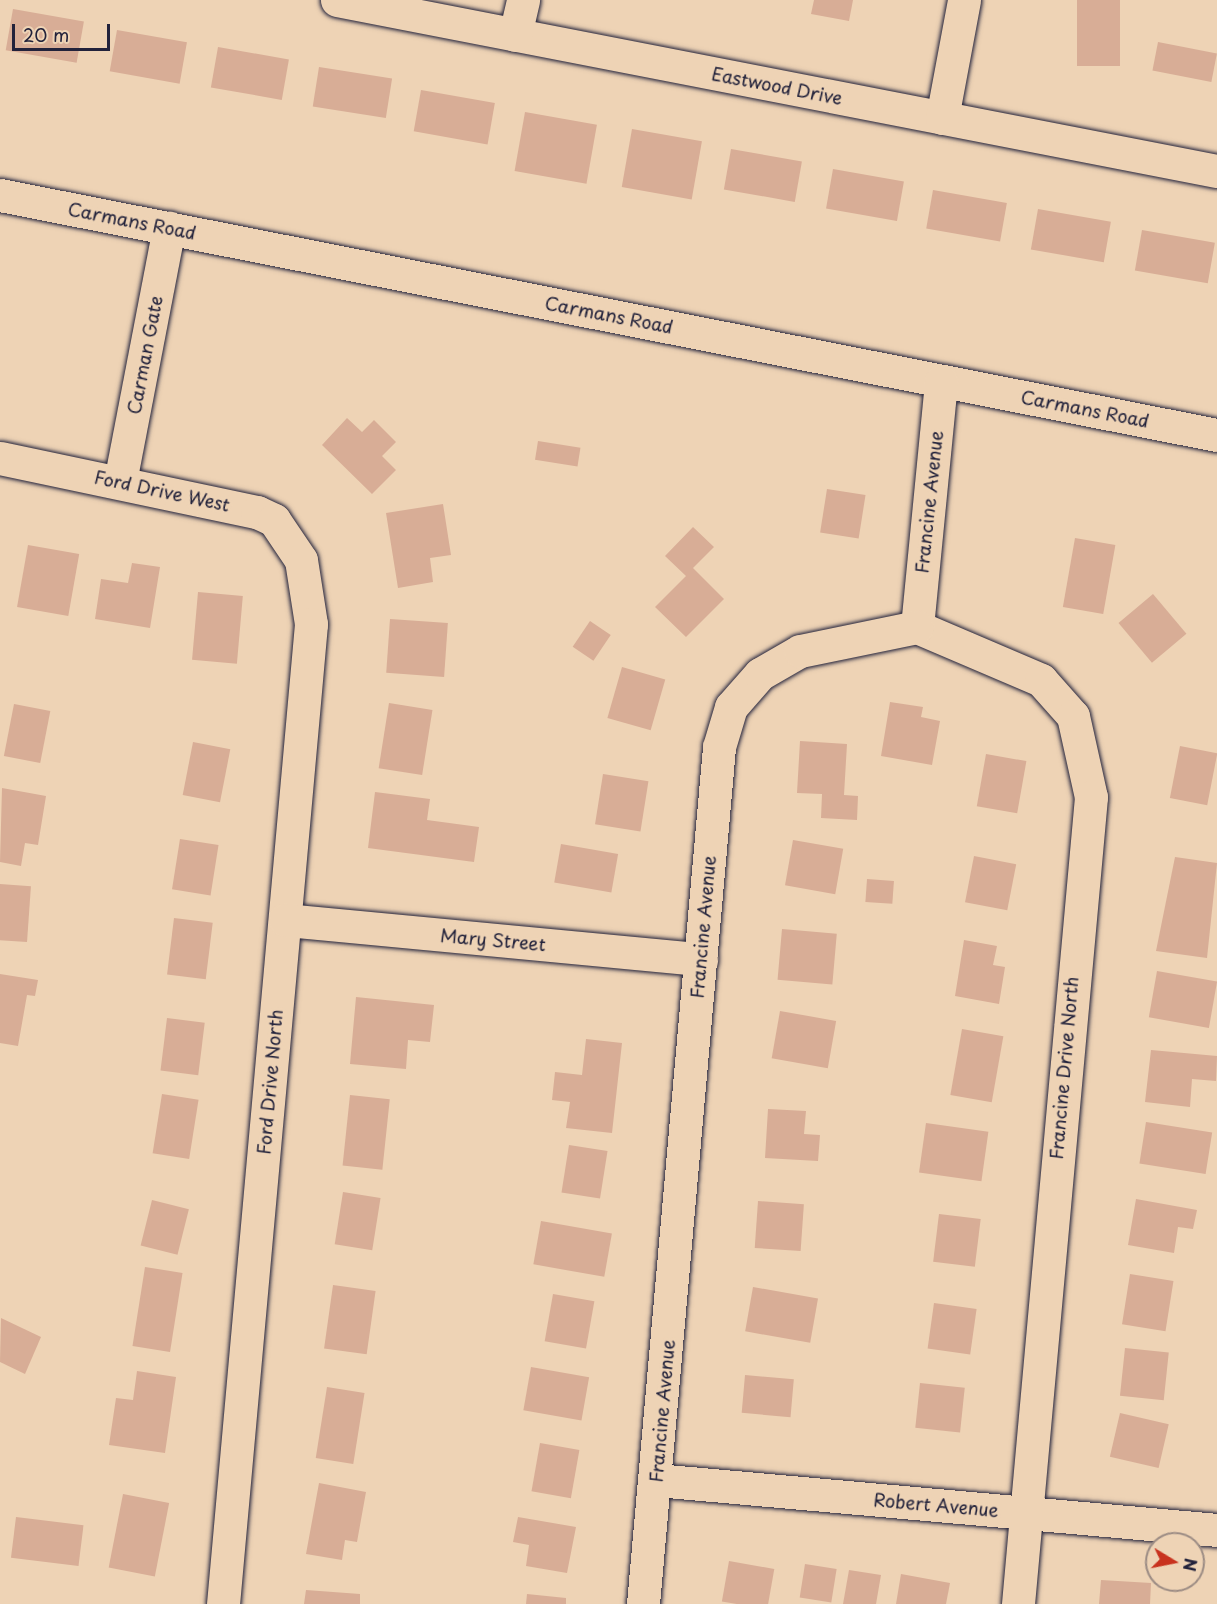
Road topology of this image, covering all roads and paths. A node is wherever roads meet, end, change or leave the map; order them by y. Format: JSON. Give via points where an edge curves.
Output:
{"nodes":[{"id":1,"x":337,"y":0,"type":"edge"},
{"id":2,"x":523,"y":0,"type":"edge"},
{"id":3,"x":963,"y":0,"type":"edge"},
{"id":4,"x":515,"y":35,"type":"junction"},
{"id":5,"x":942,"y":118,"type":"junction"},
{"id":6,"x":1217,"y":171,"type":"edge"},
{"id":7,"x":0,"y":195,"type":"edge"},
{"id":8,"x":169,"y":228,"type":"junction"},
{"id":9,"x":941,"y":381,"type":"junction"},
{"id":10,"x":1217,"y":435,"type":"edge"},
{"id":11,"x":0,"y":458,"type":"edge"},
{"id":12,"x":120,"y":482,"type":"junction"},
{"id":13,"x":301,"y":560,"type":"joint"},
{"id":14,"x":917,"y":627,"type":"junction"},
{"id":15,"x":285,"y":920,"type":"junction"},
{"id":16,"x":701,"y":959,"type":"junction"},
{"id":17,"x":656,"y":1480,"type":"junction"},
{"id":18,"x":1026,"y":1513,"type":"junction"},
{"id":19,"x":1217,"y":1530,"type":"edge"},
{"id":20,"x":223,"y":1604,"type":"edge"},
{"id":21,"x":643,"y":1604,"type":"edge"},
{"id":22,"x":1018,"y":1604,"type":"edge"}],
"edges":[{"from":1,"to":4,"type":"street","name":"Eastwood Drive"},
{"from":2,"to":4,"type":"street"},
{"from":3,"to":5,"type":"street"},
{"from":4,"to":5,"type":"street","name":"Eastwood Drive"},
{"from":5,"to":6,"type":"street","name":"Eastwood Drive"},
{"from":7,"to":8,"type":"street","name":"Carmans Road"},
{"from":8,"to":9,"type":"street","name":"Carmans Road"},
{"from":8,"to":12,"type":"street","name":"Carman Gate"},
{"from":9,"to":10,"type":"street","name":"Carmans Road"},
{"from":9,"to":14,"type":"street","name":"Francine Avenue"},
{"from":11,"to":12,"type":"street","name":"Ford Drive West"},
{"from":12,"to":13,"type":"street","name":"Ford Drive West","via":[[257,512],[274,520]]},
{"from":13,"to":15,"type":"street","name":"Ford Drive North","via":[[311,624]]},
{"from":14,"to":16,"type":"street","name":"Francine Avenue","via":[[800,651],[760,674],[731,707],[719,747]]},
{"from":14,"to":18,"type":"street","name":"Francine Drive North","via":[[1041,680],[1073,716],[1088,772],[1091,797]]},
{"from":15,"to":16,"type":"street","name":"Mary Street"},
{"from":15,"to":20,"type":"street","name":"Ford Drive North"},
{"from":16,"to":17,"type":"street","name":"Francine Avenue"},
{"from":17,"to":18,"type":"street","name":"Robert Avenue"},
{"from":17,"to":21,"type":"street","name":"Francine Avenue"},
{"from":18,"to":19,"type":"street","name":"Robert Avenue"},
{"from":18,"to":22,"type":"street","name":"Francine Drive North"}]}
